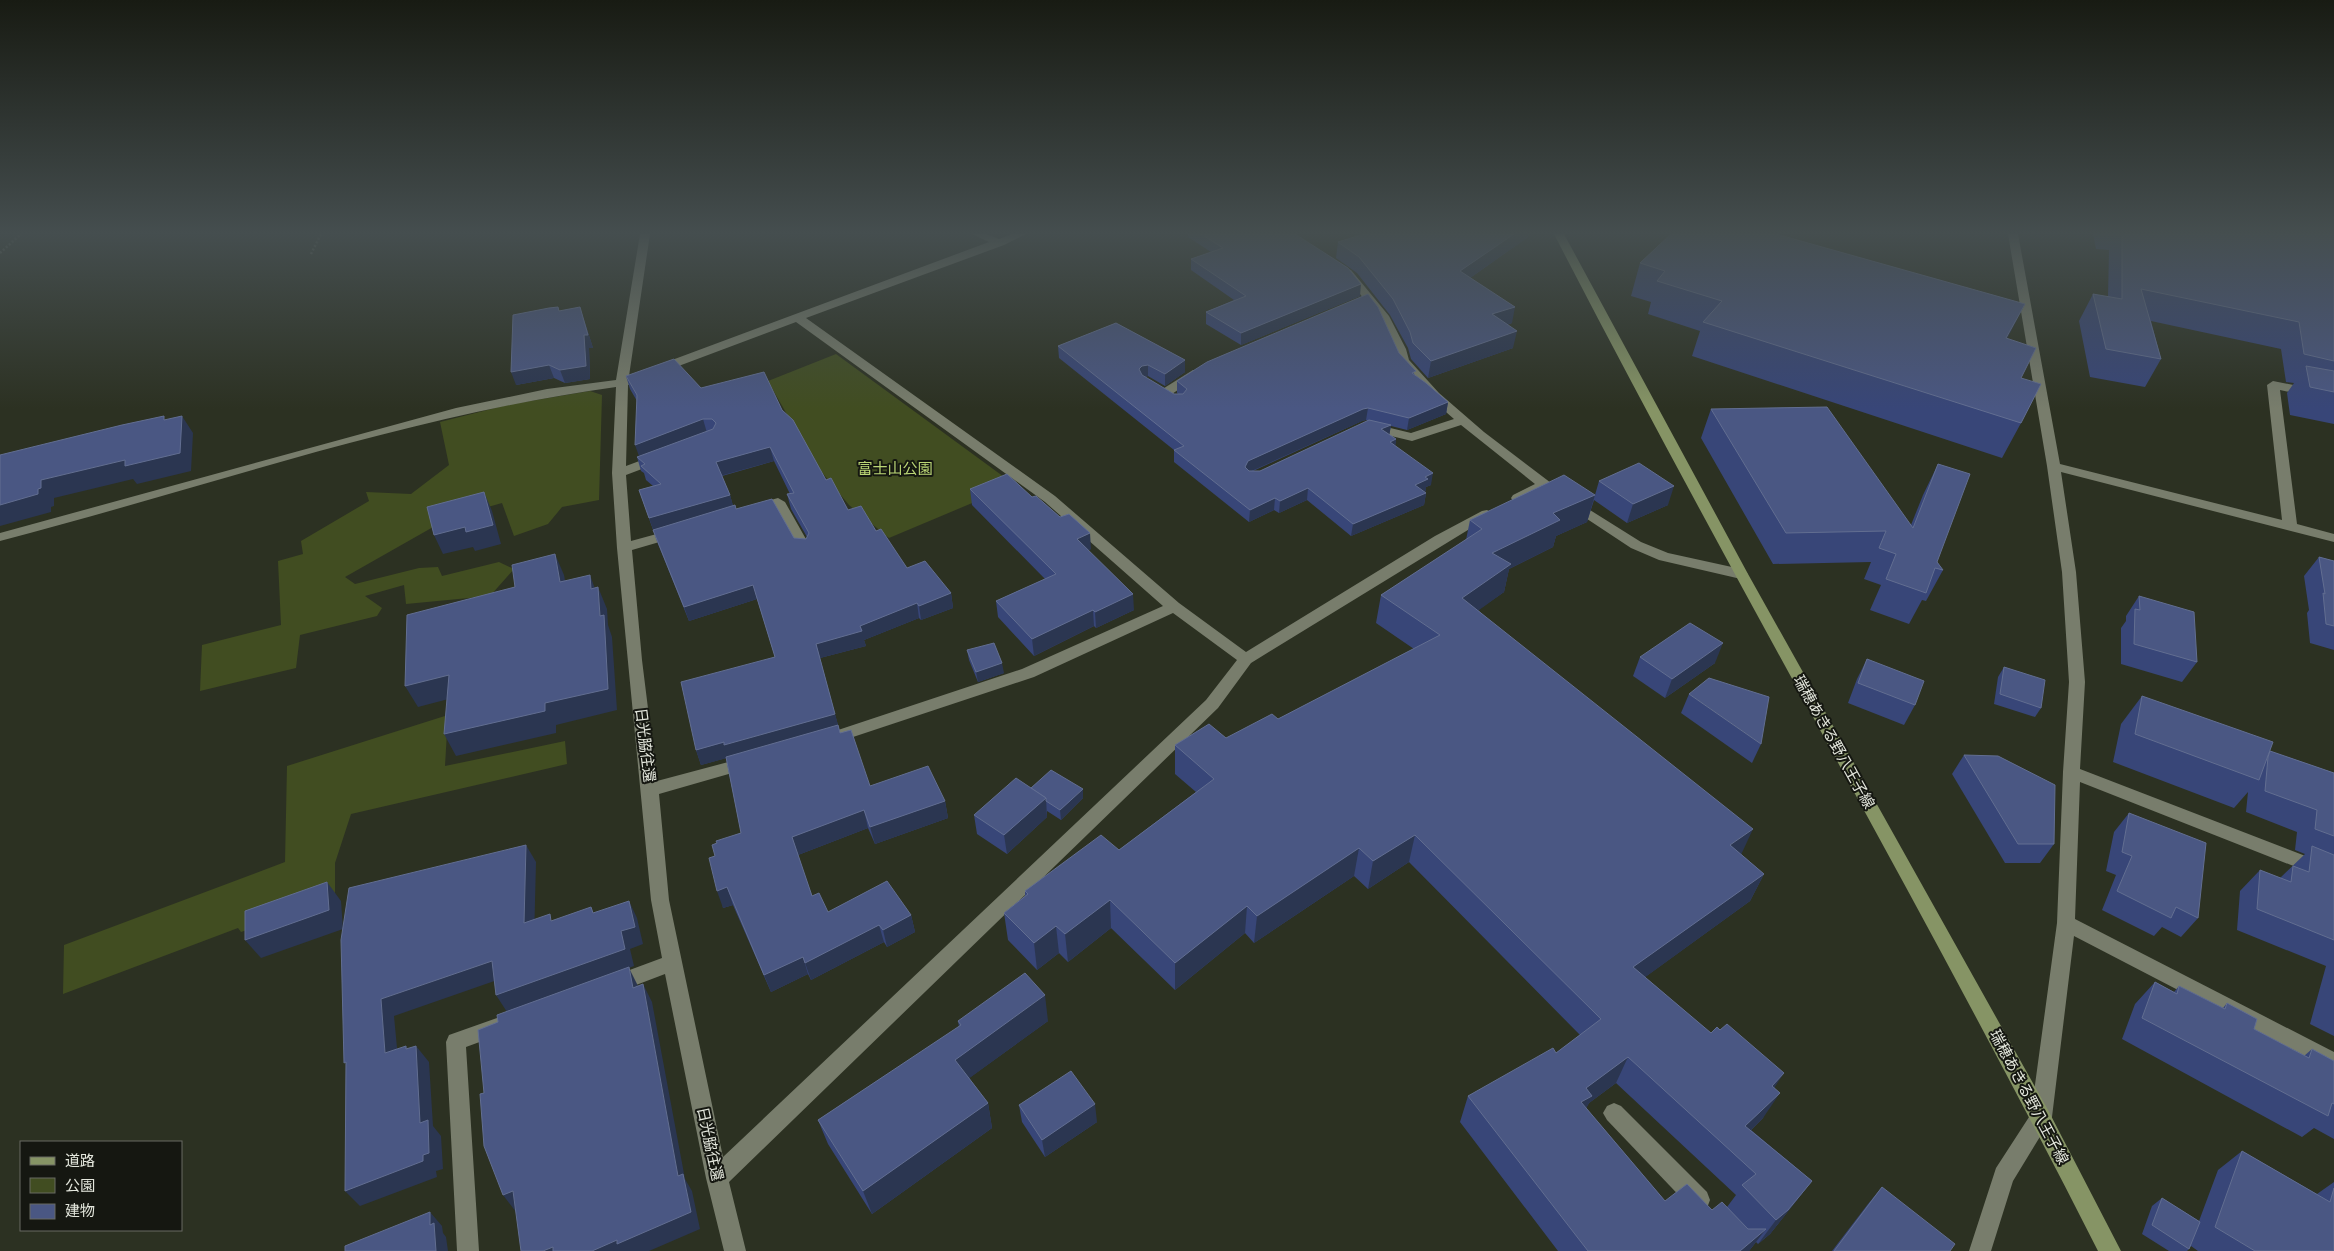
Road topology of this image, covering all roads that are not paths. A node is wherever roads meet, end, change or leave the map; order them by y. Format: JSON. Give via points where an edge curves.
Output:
{"nodes":[{"id":1,"x":636,"y":292,"type":"edge"},
{"id":2,"x":865,"y":292,"type":"edge"},
{"id":3,"x":1362,"y":292,"type":"edge"},
{"id":4,"x":1590,"y":292,"type":"edge"},
{"id":5,"x":2023,"y":292,"type":"edge"},
{"id":6,"x":797,"y":317,"type":"junction"},
{"id":7,"x":1204,"y":367,"type":"edge"},
{"id":8,"x":622,"y":384,"type":"junction"},
{"id":9,"x":1153,"y":386,"type":"edge"},
{"id":10,"x":1166,"y":393,"type":"junction"},
{"id":11,"x":2334,"y":397,"type":"edge"},
{"id":12,"x":1179,"y":401,"type":"edge"},
{"id":13,"x":1462,"y":420,"type":"junction"},
{"id":14,"x":1357,"y":430,"type":"edge"},
{"id":15,"x":675,"y":452,"type":"edge"},
{"id":16,"x":2054,"y":466,"type":"junction"},
{"id":17,"x":619,"y":473,"type":"junction"},
{"id":18,"x":1544,"y":485,"type":"junction"},
{"id":19,"x":742,"y":513,"type":"edge"},
{"id":20,"x":2290,"y":527,"type":"junction"},
{"id":21,"x":687,"y":529,"type":"edge"},
{"id":22,"x":0,"y":537,"type":"edge"},
{"id":23,"x":2334,"y":538,"type":"edge"},
{"id":24,"x":624,"y":548,"type":"junction"},
{"id":25,"x":804,"y":548,"type":"edge"},
{"id":26,"x":1741,"y":574,"type":"junction"},
{"id":27,"x":1174,"y":607,"type":"junction"},
{"id":28,"x":1246,"y":659,"type":"junction"},
{"id":29,"x":820,"y":742,"type":"edge"},
{"id":30,"x":763,"y":758,"type":"edge"},
{"id":31,"x":2071,"y":772,"type":"junction"},
{"id":32,"x":650,"y":790,"type":"junction"},
{"id":33,"x":2334,"y":875,"type":"edge"},
{"id":34,"x":2066,"y":923,"type":"junction"},
{"id":35,"x":672,"y":963,"type":"junction"},
{"id":36,"x":597,"y":990,"type":"edge"},
{"id":37,"x":513,"y":1021,"type":"edge"},
{"id":38,"x":2334,"y":1062,"type":"edge"},
{"id":39,"x":1614,"y":1113,"type":"dead end"},
{"id":40,"x":2041,"y":1117,"type":"junction"},
{"id":41,"x":717,"y":1178,"type":"junction"},
{"id":42,"x":1715,"y":1216,"type":"edge"},
{"id":43,"x":468,"y":1251,"type":"edge"},
{"id":44,"x":735,"y":1251,"type":"edge"},
{"id":45,"x":1980,"y":1251,"type":"edge"},
{"id":46,"x":2110,"y":1251,"type":"edge"}],
"edges":[{"from":1,"to":8,"type":"street","name":"日光脇往還"},
{"from":2,"to":6,"type":"street"},
{"from":3,"to":13,"type":"street","via":[[1400,349],[1403,361]]},
{"from":4,"to":26,"type":"main road","name":"瑞穂あきる野八王子線"},
{"from":5,"to":16,"type":"street"},
{"from":6,"to":8,"type":"street"},
{"from":6,"to":27,"type":"street","via":[[1050,499]]},
{"from":7,"to":10,"type":"street"},
{"from":8,"to":17,"type":"street","name":"日光脇往還"},
{"from":8,"to":22,"type":"street","via":[[548,393],[456,412]]},
{"from":9,"to":10,"type":"street"},
{"from":10,"to":12,"type":"street"},
{"from":11,"to":20,"type":"street","via":[[2273,385]]},
{"from":13,"to":14,"type":"street","via":[[1412,437],[1366,426]]},
{"from":13,"to":18,"type":"street"},
{"from":15,"to":17,"type":"street"},
{"from":16,"to":20,"type":"street"},
{"from":16,"to":31,"type":"street","via":[[2069,572],[2077,682]]},
{"from":17,"to":24,"type":"street","name":"日光脇往還"},
{"from":18,"to":26,"type":"street","via":[[1636,545],[1664,557]]},
{"from":18,"to":28,"type":"street","via":[[1440,539]]},
{"from":19,"to":25,"type":"street","via":[[775,497]]},
{"from":20,"to":23,"type":"street"},
{"from":21,"to":24,"type":"street"},
{"from":24,"to":32,"type":"street","name":"日光脇往還"},
{"from":26,"to":40,"type":"main road","name":"瑞穂あきる野八王子線"},
{"from":27,"to":28,"type":"street"},
{"from":27,"to":29,"type":"street","via":[[1028,673]]},
{"from":28,"to":41,"type":"street","via":[[1212,704]]},
{"from":30,"to":32,"type":"street"},
{"from":31,"to":33,"type":"street"},
{"from":31,"to":34,"type":"street"},
{"from":32,"to":35,"type":"street","name":"日光脇往還","via":[[660,900]]},
{"from":34,"to":38,"type":"street"},
{"from":34,"to":40,"type":"street"},
{"from":35,"to":36,"type":"street"},
{"from":35,"to":41,"type":"street","name":"日光脇往還"},
{"from":37,"to":43,"type":"street","via":[[456,1042]]},
{"from":39,"to":42,"type":"street"},
{"from":40,"to":45,"type":"street","via":[[2004,1176]]},
{"from":40,"to":46,"type":"main road","name":"瑞穂あきる野八王子線"},
{"from":41,"to":44,"type":"street","name":"日光脇往還"}]}
